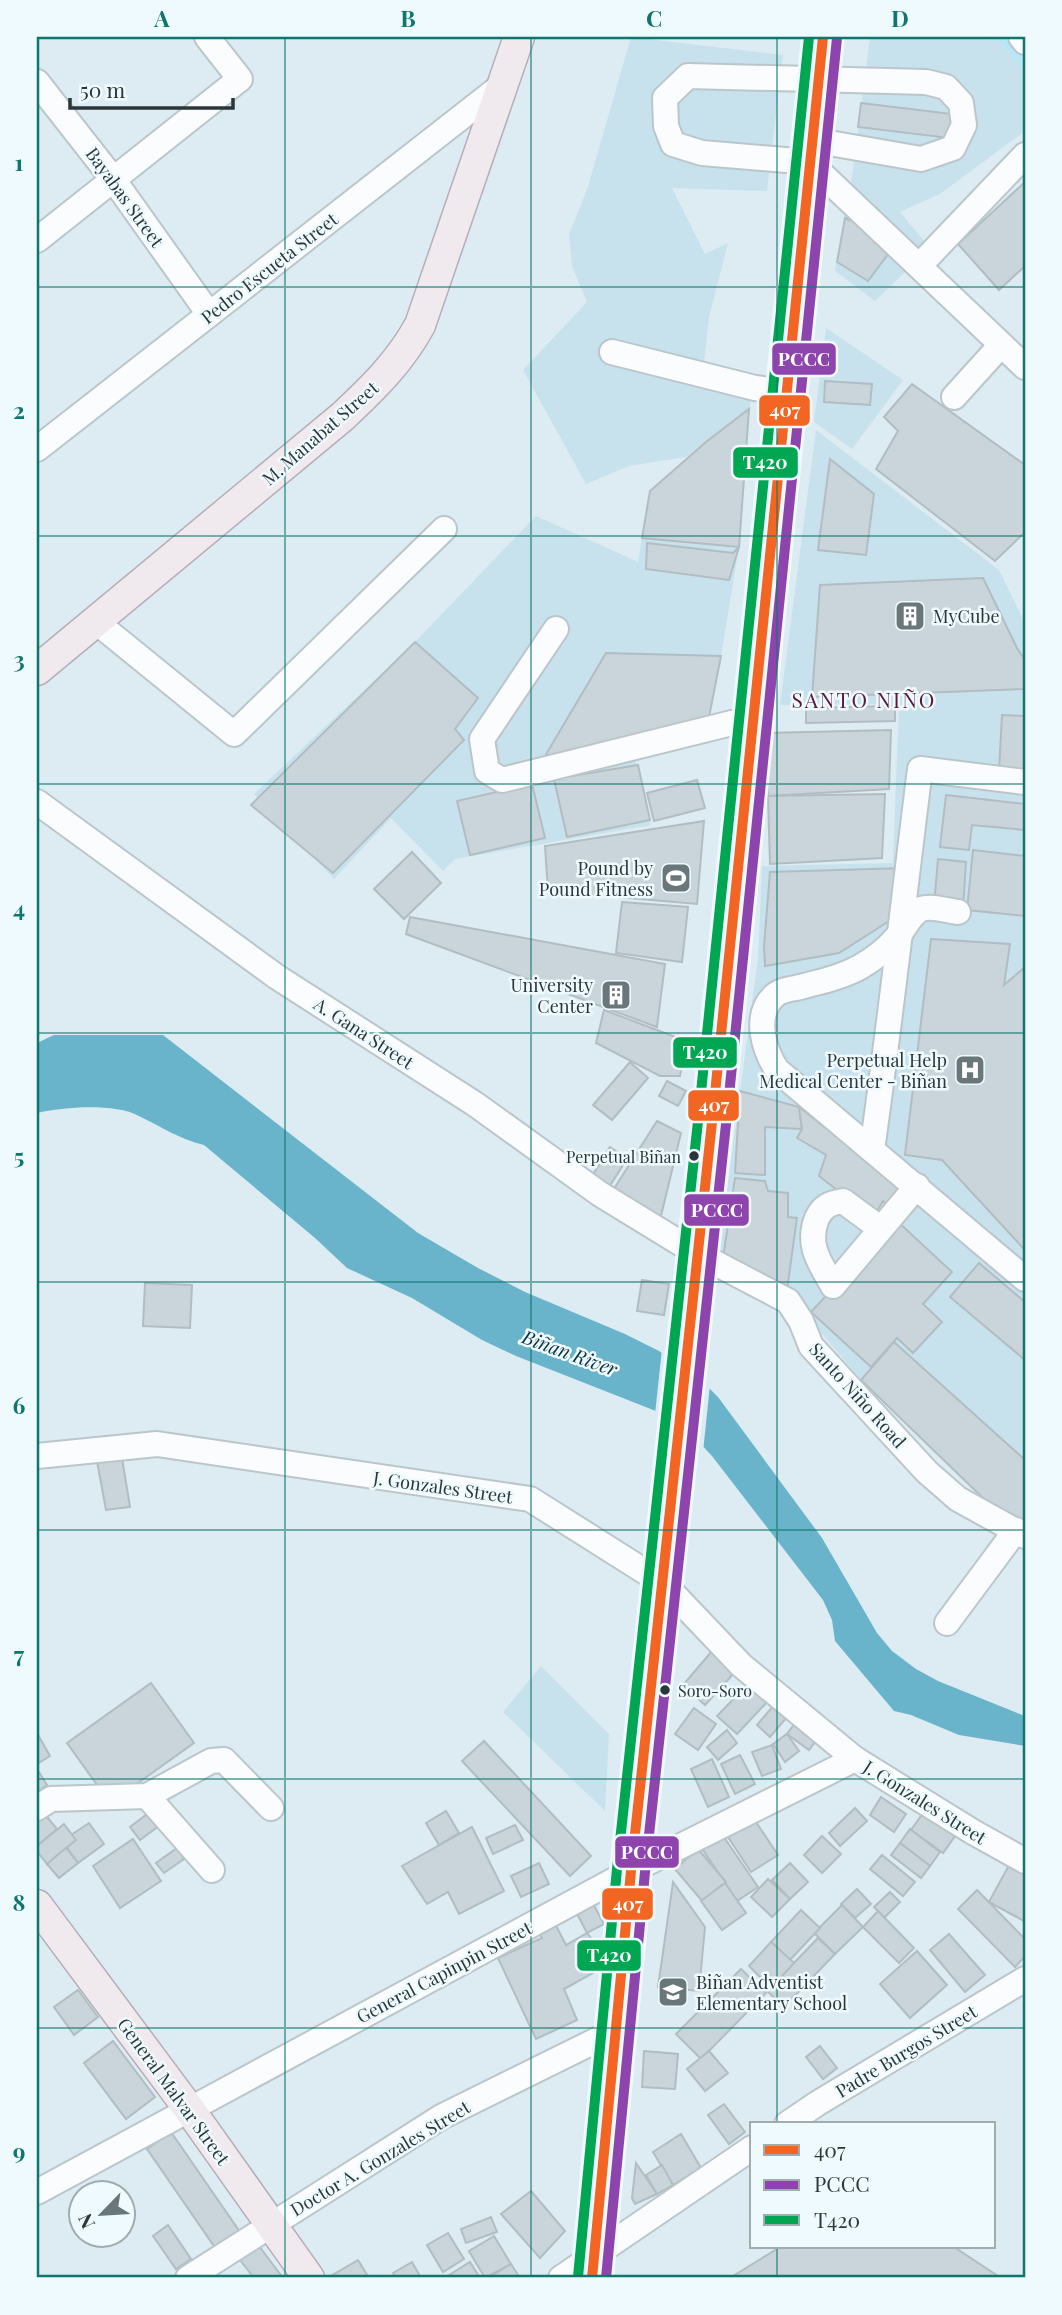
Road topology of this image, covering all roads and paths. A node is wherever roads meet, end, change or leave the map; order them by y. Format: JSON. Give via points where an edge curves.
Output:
{"nodes":[{"id":1,"x":208,"y":37,"type":"edge"},
{"id":2,"x":519,"y":37,"type":"edge"},
{"id":3,"x":823,"y":37,"type":"edge"},
{"id":4,"x":1021,"y":37,"type":"edge"},
{"id":5,"x":1025,"y":42,"type":"edge"},
{"id":6,"x":819,"y":79,"type":"junction"},
{"id":7,"x":37,"y":82,"type":"edge"},
{"id":8,"x":501,"y":86,"type":"junction"},
{"id":9,"x":811,"y":151,"type":"junction"},
{"id":10,"x":1025,"y":155,"type":"edge"},
{"id":11,"x":113,"y":179,"type":"junction"},
{"id":12,"x":37,"y":240,"type":"edge"},
{"id":13,"x":920,"y":265,"type":"junction"},
{"id":14,"x":209,"y":314,"type":"junction"},
{"id":15,"x":1001,"y":345,"type":"junction"},
{"id":16,"x":612,"y":352,"type":"dead end"},
{"id":17,"x":1025,"y":367,"type":"edge"},
{"id":18,"x":785,"y":391,"type":"junction"},
{"id":19,"x":954,"y":397,"type":"dead end"},
{"id":20,"x":37,"y":449,"type":"edge"},
{"id":21,"x":444,"y":529,"type":"dead end"},
{"id":22,"x":95,"y":621,"type":"junction"},
{"id":23,"x":556,"y":629,"type":"dead end"},
{"id":24,"x":37,"y":670,"type":"edge"},
{"id":25,"x":751,"y":718,"type":"junction"},
{"id":26,"x":1025,"y":782,"type":"edge"},
{"id":27,"x":37,"y":802,"type":"edge"},
{"id":28,"x":958,"y":912,"type":"dead end"},
{"id":29,"x":898,"y":936,"type":"junction"},
{"id":30,"x":721,"y":1027,"type":"junction"},
{"id":31,"x":761,"y":1030,"type":"junction"},
{"id":32,"x":872,"y":1150,"type":"junction"},
{"id":33,"x":917,"y":1186,"type":"junction"},
{"id":34,"x":881,"y":1229,"type":"dead end"},
{"id":35,"x":698,"y":1254,"type":"junction"},
{"id":36,"x":1025,"y":1279,"type":"edge"},
{"id":37,"x":37,"y":1456,"type":"edge"},
{"id":38,"x":1021,"y":1533,"type":"edge"},
{"id":39,"x":663,"y":1583,"type":"junction"},
{"id":40,"x":947,"y":1623,"type":"dead end"},
{"id":41,"x":855,"y":1759,"type":"junction"},
{"id":42,"x":147,"y":1796,"type":"junction"},
{"id":43,"x":37,"y":1808,"type":"edge"},
{"id":44,"x":271,"y":1808,"type":"dead end"},
{"id":45,"x":1025,"y":1861,"type":"edge"},
{"id":46,"x":212,"y":1870,"type":"dead end"},
{"id":47,"x":631,"y":1871,"type":"junction"},
{"id":48,"x":37,"y":1905,"type":"edge"},
{"id":49,"x":1025,"y":1979,"type":"edge"},
{"id":50,"x":617,"y":2031,"type":"junction"},
{"id":51,"x":188,"y":2109,"type":"junction"},
{"id":52,"x":790,"y":2122,"type":"edge"},
{"id":53,"x":750,"y":2149,"type":"edge"},
{"id":54,"x":37,"y":2192,"type":"edge"},
{"id":55,"x":270,"y":2224,"type":"junction"},
{"id":56,"x":593,"y":2267,"type":"edge"},
{"id":57,"x":188,"y":2278,"type":"edge"},
{"id":58,"x":309,"y":2278,"type":"edge"},
{"id":59,"x":561,"y":2278,"type":"edge"}],
"edges":[{"from":1,"to":11,"type":"street","via":[[240,79]]},
{"from":2,"to":8,"type":"main road","name":"M. Manabat Street"},
{"from":3,"to":6,"type":"highway"},
{"from":4,"to":5,"type":"street"},
{"from":6,"to":9,"type":"highway"},
{"from":6,"to":9,"type":"street","via":[[926,82],[946,87],[961,103],[964,125],[953,148],[921,159]]},
{"from":6,"to":9,"type":"street","via":[[688,76],[666,97],[666,126],[673,144],[702,153]]},
{"from":7,"to":11,"type":"street","name":"Bayabas Street"},
{"from":8,"to":14,"type":"street","name":"Pedro Escueta Street"},
{"from":8,"to":22,"type":"main road","name":"M. Manabat Street","via":[[410,344],[378,384],[342,417]]},
{"from":9,"to":13,"type":"street"},
{"from":9,"to":18,"type":"highway"},
{"from":10,"to":13,"type":"street"},
{"from":11,"to":12,"type":"street"},
{"from":11,"to":14,"type":"street","name":"Bayabas Street"},
{"from":13,"to":15,"type":"street"},
{"from":14,"to":20,"type":"street","name":"Pedro Escueta Street"},
{"from":15,"to":17,"type":"street"},
{"from":15,"to":19,"type":"street"},
{"from":16,"to":18,"type":"street","via":[[755,388]]},
{"from":18,"to":25,"type":"highway"},
{"from":21,"to":22,"type":"street","via":[[234,734]]},
{"from":22,"to":24,"type":"main road","name":"M. Manabat Street"},
{"from":23,"to":25,"type":"street","via":[[482,739],[487,771],[502,780]]},
{"from":25,"to":30,"type":"highway"},
{"from":26,"to":29,"type":"street","via":[[920,769]]},
{"from":27,"to":35,"type":"street","name":"A. Gana Street","via":[[277,977],[475,1104],[600,1194]]},
{"from":28,"to":29,"type":"street","via":[[919,910]]},
{"from":29,"to":31,"type":"street","via":[[851,972],[774,996]]},
{"from":29,"to":32,"type":"street"},
{"from":30,"to":31,"type":"street"},
{"from":30,"to":35,"type":"highway"},
{"from":31,"to":32,"type":"street","via":[[777,1070]]},
{"from":32,"to":33,"type":"street"},
{"from":33,"to":34,"type":"street"},
{"from":33,"to":36,"type":"street"},
{"from":35,"to":38,"type":"street","name":"Santo Niño Road","via":[[788,1301],[810,1346],[927,1472],[958,1499]]},
{"from":35,"to":39,"type":"highway"},
{"from":37,"to":39,"type":"street","name":"J. Gonzales Street","via":[[157,1444],[530,1499]]},
{"from":38,"to":40,"type":"street"},
{"from":39,"to":41,"type":"street","name":"J. Gonzales Street","via":[[741,1665]]},
{"from":39,"to":47,"type":"highway"},
{"from":41,"to":45,"type":"street","name":"J. Gonzales Street"},
{"from":41,"to":47,"type":"street","name":"General Capinpin Street"},
{"from":42,"to":43,"type":"street","via":[[51,1799]]},
{"from":42,"to":44,"type":"street","via":[[211,1761],[224,1760]]},
{"from":42,"to":46,"type":"street"},
{"from":47,"to":50,"type":"highway"},
{"from":47,"to":51,"type":"street","name":"General Capinpin Street"},
{"from":48,"to":51,"type":"main road","name":"General Malvar Street"},
{"from":49,"to":52,"type":"street","name":"Padre Burgos Street"},
{"from":50,"to":55,"type":"street","name":"Doctor A. Gonzales Street","via":[[441,2117]]},
{"from":50,"to":56,"type":"highway"},
{"from":51,"to":54,"type":"street","name":"General Capinpin Street"},
{"from":51,"to":55,"type":"main road","name":"General Malvar Street"},
{"from":53,"to":56,"type":"street"},
{"from":55,"to":57,"type":"street","name":"Doctor A. Gonzales Street"},
{"from":55,"to":58,"type":"main road","name":"General Malvar Street"},
{"from":56,"to":59,"type":"street"}]}
